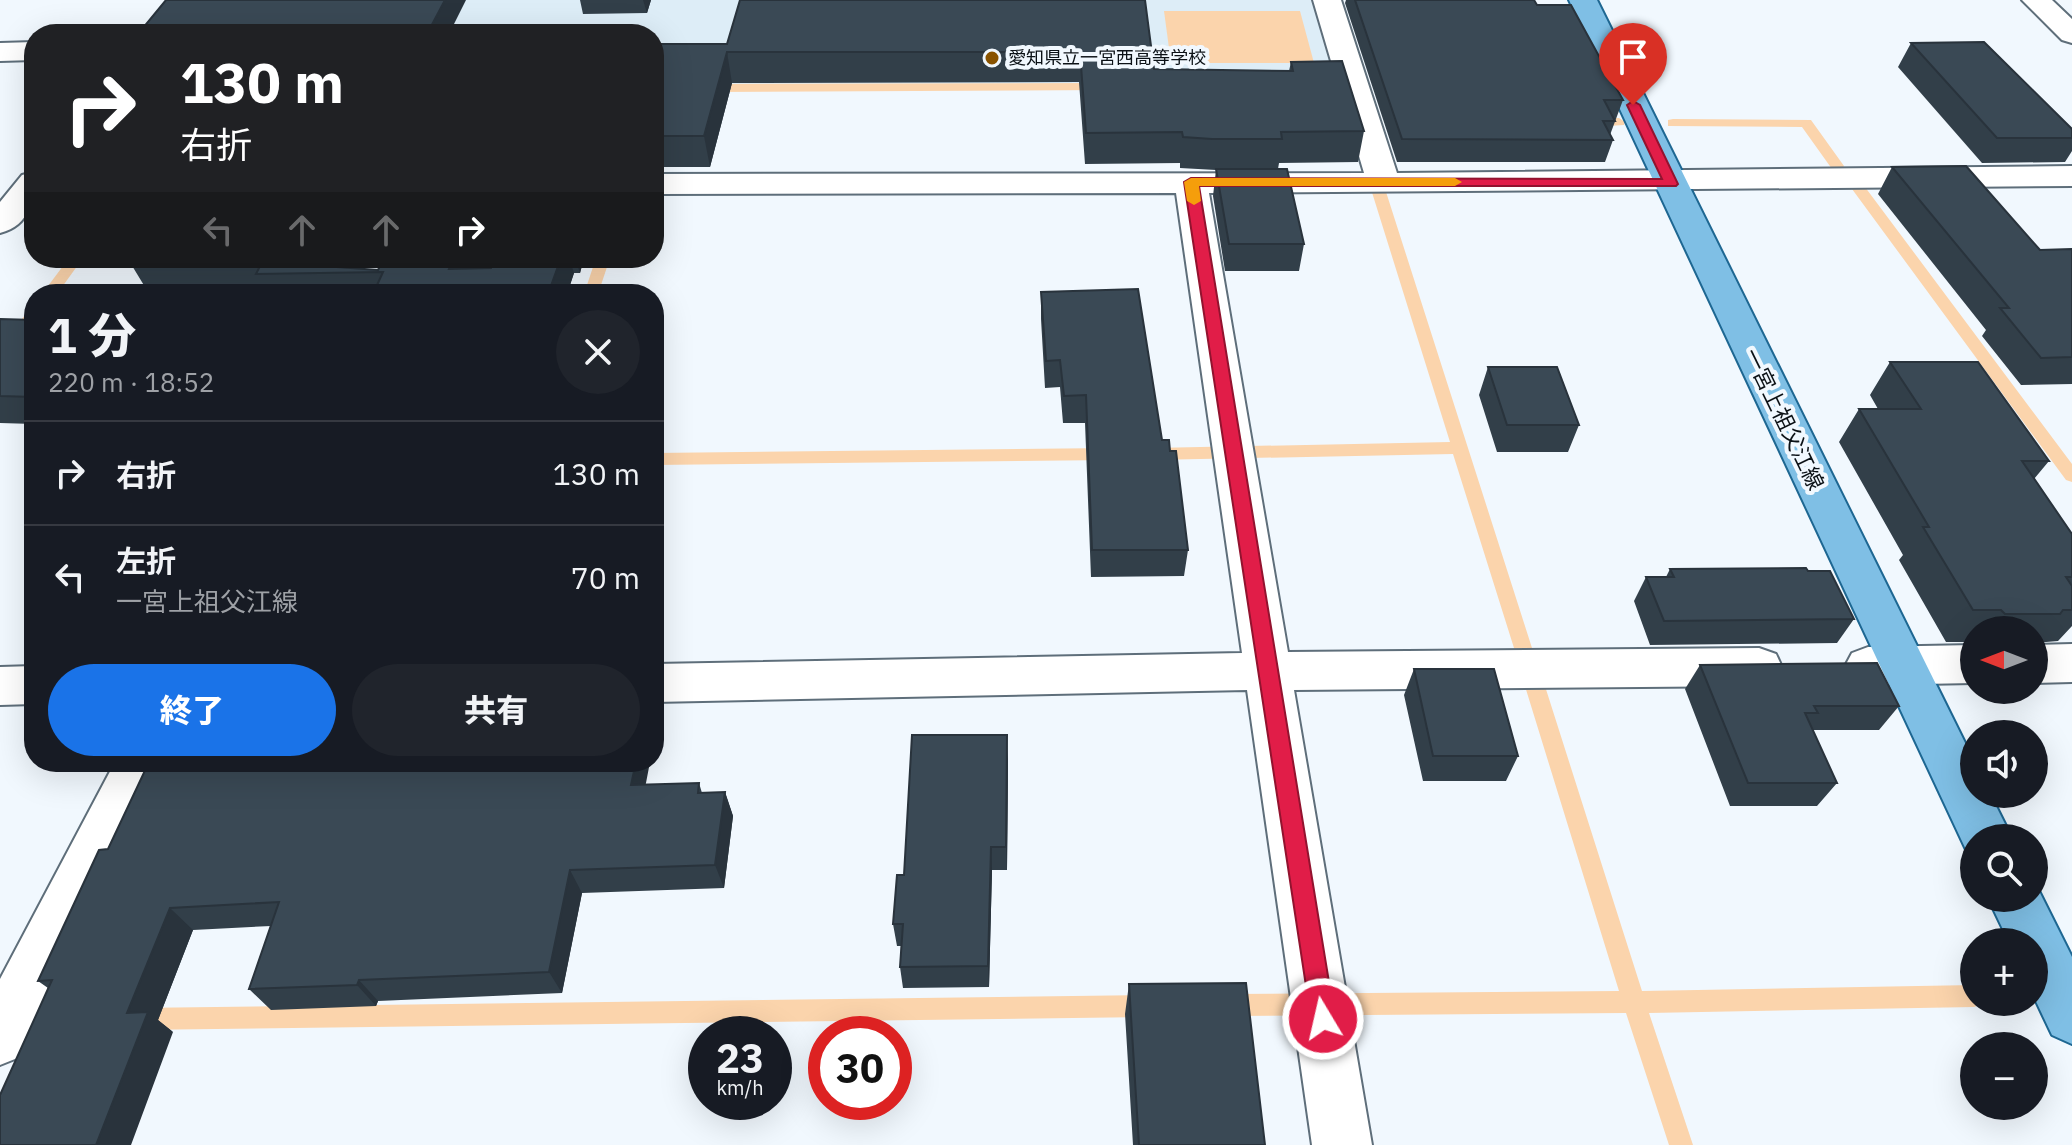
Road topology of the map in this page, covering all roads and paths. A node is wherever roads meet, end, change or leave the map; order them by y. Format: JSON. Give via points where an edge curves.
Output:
{"nodes":[{"id":1,"x":1327,"y":0,"type":"edge"},
{"id":2,"x":1583,"y":0,"type":"edge"},
{"id":3,"x":2036,"y":0,"type":"edge"},
{"id":4,"x":2072,"y":34,"type":"edge"},
{"id":5,"x":24,"y":51,"type":"edge"},
{"id":6,"x":0,"y":52,"type":"edge"},
{"id":7,"x":2072,"y":176,"type":"edge"},
{"id":8,"x":1383,"y":181,"type":"junction"},
{"id":9,"x":1191,"y":182,"type":"junction"},
{"id":10,"x":664,"y":184,"type":"edge"},
{"id":11,"x":1671,"y":184,"type":"junction"},
{"id":12,"x":24,"y":188,"type":"edge"},
{"id":13,"x":0,"y":223,"type":"edge"},
{"id":14,"x":2072,"y":663,"type":"edge"},
{"id":15,"x":1960,"y":664,"type":"edge"},
{"id":16,"x":2048,"y":664,"type":"edge"},
{"id":17,"x":1902,"y":665,"type":"junction"},
{"id":18,"x":1270,"y":671,"type":"junction"},
{"id":19,"x":664,"y":683,"type":"edge"},
{"id":20,"x":24,"y":685,"type":"edge"},
{"id":21,"x":0,"y":686,"type":"edge"},
{"id":22,"x":135,"y":772,"type":"edge"},
{"id":23,"x":1979,"y":824,"type":"edge"},
{"id":24,"x":2022,"y":912,"type":"edge"},
{"id":25,"x":2072,"y":1016,"type":"edge"},
{"id":26,"x":0,"y":1037,"type":"edge"},
{"id":27,"x":1342,"y":1145,"type":"edge"}],
"edges":[{"from":1,"to":8,"type":"street"},
{"from":2,"to":11,"type":"main road","name":"一宮上祖父江線"},
{"from":3,"to":4,"type":"street"},
{"from":5,"to":6,"type":"street"},
{"from":7,"to":11,"type":"street"},
{"from":8,"to":9,"type":"street"},
{"from":8,"to":11,"type":"street"},
{"from":9,"to":10,"type":"street"},
{"from":9,"to":18,"type":"street"},
{"from":11,"to":17,"type":"main road","name":"一宮上祖父江線"},
{"from":12,"to":13,"type":"street"},
{"from":14,"to":16,"type":"street"},
{"from":15,"to":17,"type":"street"},
{"from":17,"to":18,"type":"street"},
{"from":17,"to":23,"type":"main road","name":"一宮上祖父江線"},
{"from":18,"to":19,"type":"street"},
{"from":18,"to":27,"type":"street"},
{"from":20,"to":21,"type":"street"},
{"from":22,"to":26,"type":"street"},
{"from":24,"to":25,"type":"main road"}]}
